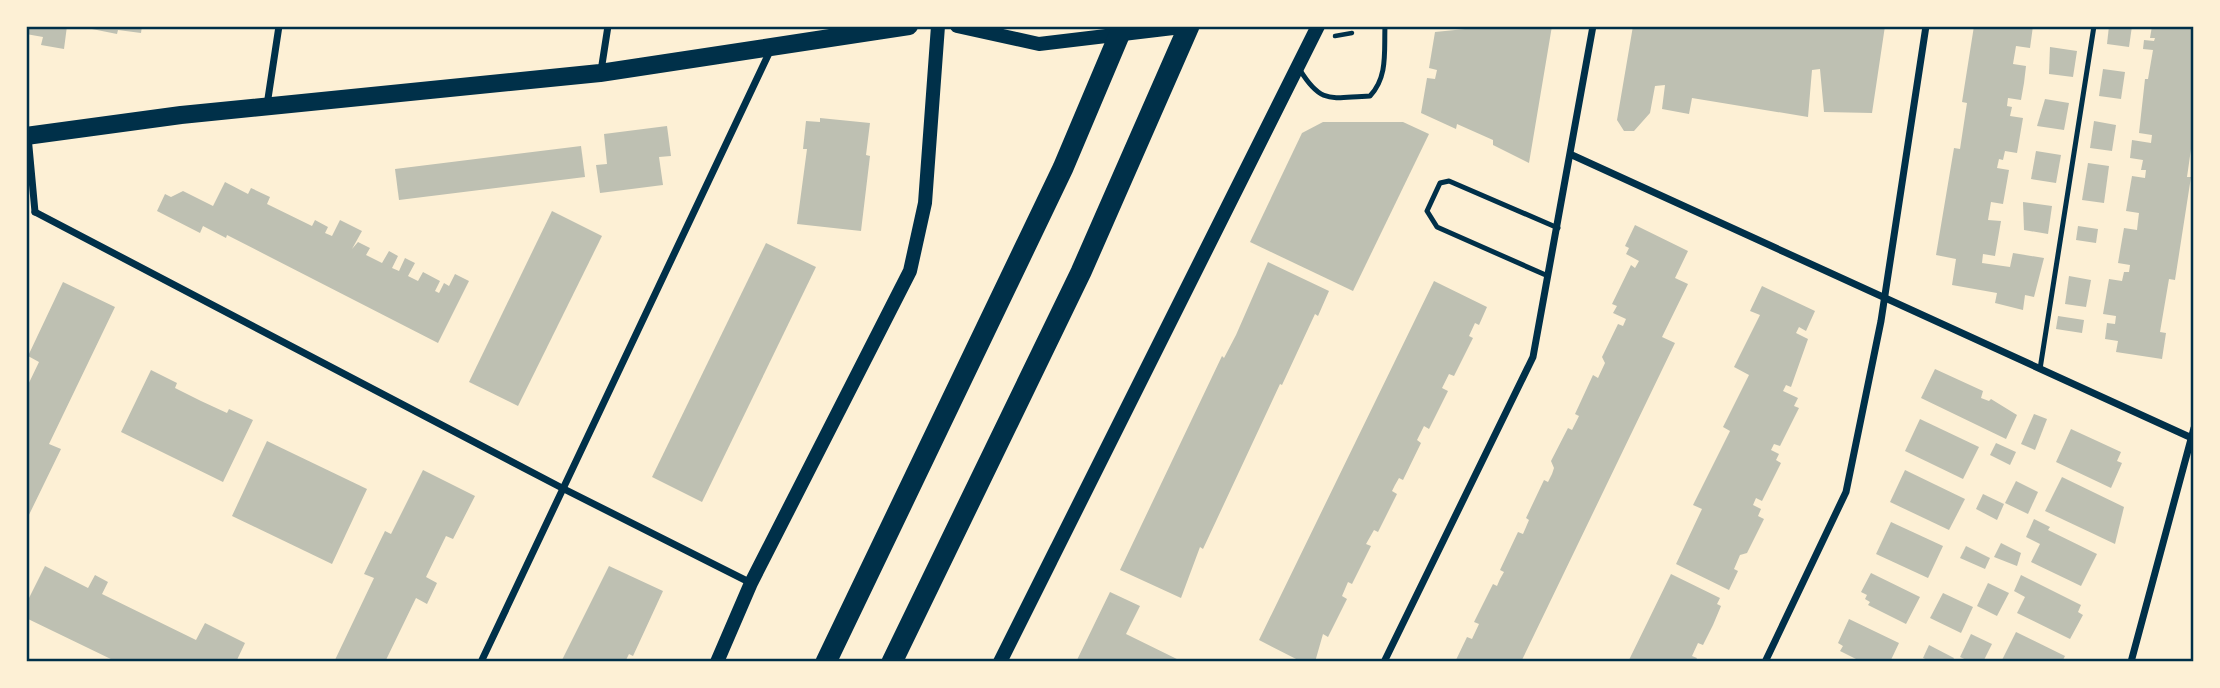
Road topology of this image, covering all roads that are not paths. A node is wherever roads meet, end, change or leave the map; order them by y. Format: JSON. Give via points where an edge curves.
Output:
{"nodes":[{"id":1,"x":279,"y":26,"type":"edge"},
{"id":2,"x":608,"y":26,"type":"edge"},
{"id":3,"x":909,"y":26,"type":"edge"},
{"id":4,"x":938,"y":26,"type":"edge"},
{"id":5,"x":957,"y":26,"type":"edge"},
{"id":6,"x":1123,"y":26,"type":"edge"},
{"id":7,"x":1189,"y":26,"type":"edge"},
{"id":8,"x":1318,"y":26,"type":"edge"},
{"id":9,"x":1385,"y":26,"type":"edge"},
{"id":10,"x":1593,"y":26,"type":"edge"},
{"id":11,"x":1926,"y":26,"type":"edge"},
{"id":12,"x":2094,"y":26,"type":"edge"},
{"id":13,"x":772,"y":46,"type":"junction"},
{"id":14,"x":1298,"y":68,"type":"junction"},
{"id":15,"x":600,"y":74,"type":"junction"},
{"id":16,"x":267,"y":108,"type":"junction"},
{"id":17,"x":27,"y":136,"type":"edge"},
{"id":18,"x":1572,"y":155,"type":"junction"},
{"id":19,"x":35,"y":212,"type":"junction"},
{"id":20,"x":26,"y":217,"type":"edge"},
{"id":21,"x":1558,"y":228,"type":"junction"},
{"id":22,"x":1548,"y":276,"type":"junction"},
{"id":23,"x":1885,"y":296,"type":"junction"},
{"id":24,"x":2040,"y":369,"type":"junction"},
{"id":25,"x":2194,"y":428,"type":"edge"},
{"id":26,"x":2193,"y":439,"type":"edge"},
{"id":27,"x":564,"y":489,"type":"junction"},
{"id":28,"x":751,"y":583,"type":"junction"},
{"id":29,"x":481,"y":662,"type":"edge"},
{"id":30,"x":718,"y":662,"type":"edge"},
{"id":31,"x":826,"y":662,"type":"edge"},
{"id":32,"x":892,"y":662,"type":"edge"},
{"id":33,"x":1000,"y":662,"type":"edge"},
{"id":34,"x":1384,"y":662,"type":"edge"},
{"id":35,"x":1765,"y":662,"type":"edge"},
{"id":36,"x":2131,"y":662,"type":"edge"}],
"edges":[{"from":1,"to":16,"type":"street"},
{"from":2,"to":15,"type":"street"},
{"from":3,"to":13,"type":"main road"},
{"from":4,"to":28,"type":"main road","via":[[925,203],[910,271]]},
{"from":5,"to":7,"type":"main road","via":[[1040,44]]},
{"from":6,"to":31,"type":"highway","via":[[1053,191]]},
{"from":7,"to":32,"type":"highway","via":[[1081,272]]},
{"from":8,"to":14,"type":"main road"},
{"from":9,"to":14,"type":"lane","via":[[1384,71],[1370,96],[1323,98]]},
{"from":10,"to":18,"type":"street"},
{"from":11,"to":23,"type":"street"},
{"from":12,"to":24,"type":"lane"},
{"from":13,"to":15,"type":"main road"},
{"from":13,"to":27,"type":"street"},
{"from":14,"to":33,"type":"main road"},
{"from":15,"to":16,"type":"main road"},
{"from":16,"to":17,"type":"main road"},
{"from":17,"to":19,"type":"street"},
{"from":18,"to":21,"type":"street"},
{"from":18,"to":23,"type":"street"},
{"from":19,"to":20,"type":"street"},
{"from":19,"to":27,"type":"street"},
{"from":21,"to":22,"type":"street"},
{"from":21,"to":22,"type":"lane","via":[[1449,181],[1440,183],[1427,211],[1437,227]]},
{"from":22,"to":34,"type":"street","via":[[1533,357]]},
{"from":23,"to":24,"type":"street"},
{"from":23,"to":35,"type":"street","via":[[1846,492]]},
{"from":24,"to":26,"type":"street"},
{"from":25,"to":26,"type":"street"},
{"from":26,"to":36,"type":"street"},
{"from":27,"to":28,"type":"street"},
{"from":27,"to":29,"type":"street"},
{"from":28,"to":30,"type":"main road"}]}
